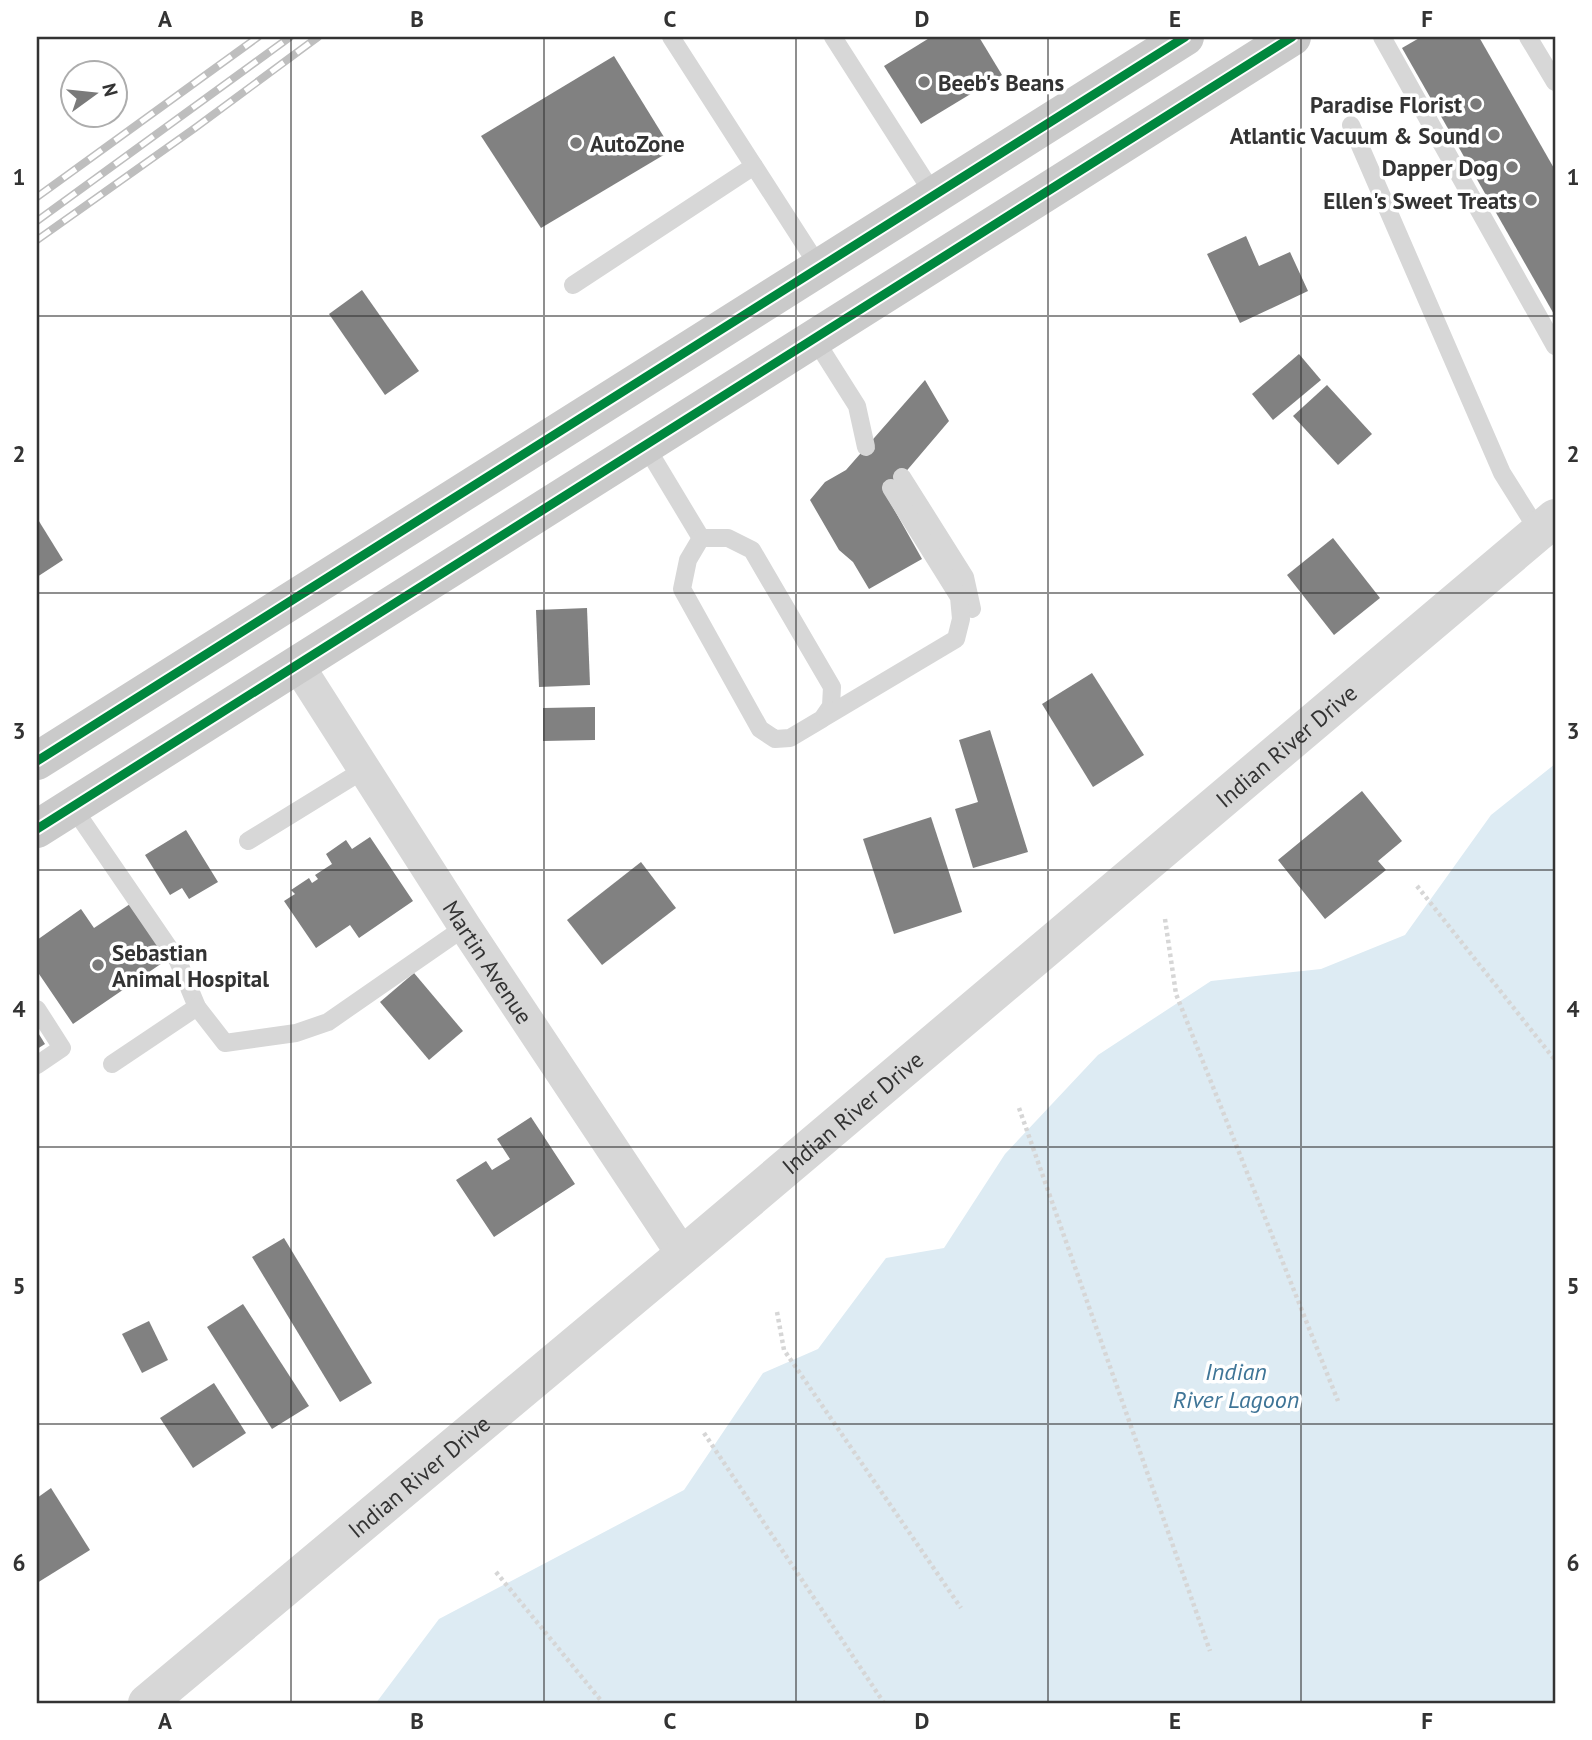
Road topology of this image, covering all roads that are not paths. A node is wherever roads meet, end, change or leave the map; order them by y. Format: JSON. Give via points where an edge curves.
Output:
{"nodes":[{"id":1,"x":671,"y":37,"type":"edge"},
{"id":2,"x":833,"y":37,"type":"edge"},
{"id":3,"x":1185,"y":37,"type":"edge"},
{"id":4,"x":1292,"y":37,"type":"edge"},
{"id":5,"x":1382,"y":37,"type":"edge"},
{"id":6,"x":1528,"y":37,"type":"edge"},
{"id":7,"x":1555,"y":82,"type":"edge"},
{"id":8,"x":1351,"y":125,"type":"dead end"},
{"id":9,"x":754,"y":166,"type":"junction"},
{"id":10,"x":934,"y":195,"type":"junction"},
{"id":11,"x":820,"y":267,"type":"junction"},
{"id":12,"x":573,"y":285,"type":"dead end"},
{"id":13,"x":814,"y":338,"type":"junction"},
{"id":14,"x":1555,"y":346,"type":"edge"},
{"id":15,"x":871,"y":441,"type":"dead end"},
{"id":16,"x":645,"y":445,"type":"junction"},
{"id":17,"x":897,"y":482,"type":"dead end"},
{"id":18,"x":1547,"y":525,"type":"edge"},
{"id":19,"x":701,"y":538,"type":"junction"},
{"id":20,"x":354,"y":561,"type":"junction"},
{"id":21,"x":298,"y":664,"type":"junction"},
{"id":22,"x":822,"y":719,"type":"junction"},
{"id":23,"x":37,"y":761,"type":"edge"},
{"id":24,"x":365,"y":769,"type":"junction"},
{"id":25,"x":72,"y":806,"type":"junction"},
{"id":26,"x":37,"y":829,"type":"edge"},
{"id":27,"x":248,"y":841,"type":"dead end"},
{"id":28,"x":465,"y":927,"type":"junction"},
{"id":29,"x":197,"y":1007,"type":"junction"},
{"id":30,"x":37,"y":1009,"type":"edge"},
{"id":31,"x":112,"y":1064,"type":"dead end"},
{"id":32,"x":37,"y":1065,"type":"edge"},
{"id":33,"x":683,"y":1255,"type":"junction"},
{"id":34,"x":147,"y":1703,"type":"edge"}],
"edges":[{"from":1,"to":9,"type":"lane"},
{"from":2,"to":10,"type":"lane"},
{"from":3,"to":10,"type":"main road"},
{"from":4,"to":13,"type":"main road"},
{"from":5,"to":14,"type":"lane"},
{"from":6,"to":7,"type":"lane"},
{"from":8,"to":18,"type":"lane","via":[[1502,472]]},
{"from":9,"to":11,"type":"lane"},
{"from":9,"to":12,"type":"lane"},
{"from":10,"to":11,"type":"main road"},
{"from":11,"to":20,"type":"main road"},
{"from":13,"to":15,"type":"lane","via":[[857,406]]},
{"from":13,"to":16,"type":"main road"},
{"from":16,"to":19,"type":"lane"},
{"from":16,"to":21,"type":"main road"},
{"from":17,"to":22,"type":"lane","via":[[959,597],[961,619],[956,639]]},
{"from":18,"to":33,"type":"street","name":"Indian River Drive"},
{"from":19,"to":22,"type":"lane","via":[[728,538],[752,550],[832,687],[831,706]]},
{"from":19,"to":22,"type":"lane","via":[[688,561],[682,589],[760,729],[775,739],[790,738]]},
{"from":20,"to":21,"type":"main road","via":[[311,624],[299,648]]},
{"from":20,"to":23,"type":"main road"},
{"from":21,"to":24,"type":"street","name":"Martin Avenue"},
{"from":21,"to":25,"type":"main road"},
{"from":24,"to":27,"type":"lane"},
{"from":24,"to":28,"type":"street","name":"Martin Avenue"},
{"from":25,"to":26,"type":"main road"},
{"from":25,"to":29,"type":"lane","via":[[178,961]]},
{"from":28,"to":29,"type":"lane","via":[[328,1022],[296,1033],[225,1044]]},
{"from":28,"to":33,"type":"street","name":"Martin Avenue"},
{"from":29,"to":31,"type":"lane"},
{"from":30,"to":32,"type":"lane","via":[[62,1048]]},
{"from":33,"to":34,"type":"street","name":"Indian River Drive"}]}
